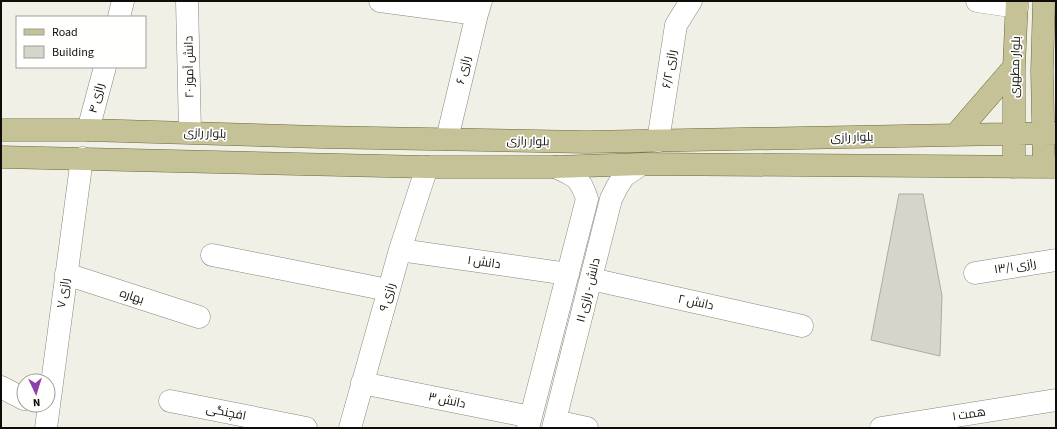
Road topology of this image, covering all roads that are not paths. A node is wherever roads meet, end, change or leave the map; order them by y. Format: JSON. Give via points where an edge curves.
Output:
{"nodes":[{"id":1,"x":187,"y":1,"type":"edge"},
{"id":2,"x":380,"y":1,"type":"edge"},
{"id":3,"x":691,"y":1,"type":"edge"},
{"id":4,"x":977,"y":1,"type":"edge"},
{"id":5,"x":1044,"y":1,"type":"edge"},
{"id":6,"x":1017,"y":4,"type":"edge"},
{"id":7,"x":479,"y":7,"type":"edge"},
{"id":8,"x":1047,"y":60,"type":"edge"},
{"id":9,"x":1014,"y":67,"type":"junction"},
{"id":10,"x":105,"y":68,"type":"edge"},
{"id":11,"x":1056,"y":89,"type":"edge"},
{"id":12,"x":1,"y":130,"type":"edge"},
{"id":13,"x":88,"y":130,"type":"junction"},
{"id":14,"x":190,"y":132,"type":"junction"},
{"id":15,"x":1050,"y":133,"type":"edge"},
{"id":16,"x":956,"y":134,"type":"junction"},
{"id":17,"x":1014,"y":134,"type":"junction"},
{"id":18,"x":318,"y":136,"type":"junction"},
{"id":19,"x":447,"y":139,"type":"junction"},
{"id":20,"x":658,"y":141,"type":"junction"},
{"id":21,"x":1,"y":157,"type":"edge"},
{"id":22,"x":82,"y":158,"type":"junction"},
{"id":23,"x":318,"y":164,"type":"junction"},
{"id":24,"x":642,"y":164,"type":"junction"},
{"id":25,"x":555,"y":166,"type":"junction"},
{"id":26,"x":427,"y":167,"type":"junction"},
{"id":27,"x":1014,"y":167,"type":"junction"},
{"id":28,"x":1050,"y":167,"type":"edge"},
{"id":29,"x":576,"y":242,"type":"junction"},
{"id":30,"x":599,"y":244,"type":"junction"},
{"id":31,"x":400,"y":250,"type":"junction"},
{"id":32,"x":212,"y":255,"type":"dead end"},
{"id":33,"x":1056,"y":260,"type":"edge"},
{"id":34,"x":975,"y":273,"type":"dead end"},
{"id":35,"x":66,"y":274,"type":"junction"},
{"id":36,"x":568,"y":274,"type":"junction"},
{"id":37,"x":590,"y":279,"type":"junction"},
{"id":38,"x":388,"y":290,"type":"junction"},
{"id":39,"x":199,"y":317,"type":"dead end"},
{"id":40,"x":802,"y":326,"type":"dead end"},
{"id":41,"x":362,"y":383,"type":"junction"},
{"id":42,"x":1,"y":387,"type":"edge"},
{"id":43,"x":16,"y":395,"type":"edge"},
{"id":44,"x":1056,"y":400,"type":"edge"},
{"id":45,"x":170,"y":401,"type":"dead end"},
{"id":46,"x":43,"y":415,"type":"edge"},
{"id":47,"x":529,"y":423,"type":"edge"},
{"id":48,"x":554,"y":425,"type":"edge"},
{"id":49,"x":306,"y":428,"type":"edge"},
{"id":50,"x":350,"y":428,"type":"edge"},
{"id":51,"x":587,"y":428,"type":"edge"},
{"id":52,"x":881,"y":428,"type":"edge"}],
"edges":[{"from":1,"to":14,"type":"street","name":"دانش آموز ۲۰"},
{"from":2,"to":7,"type":"street"},
{"from":3,"to":20,"type":"street","name":"رازی ۶/۲","via":[[676,25]]},
{"from":4,"to":6,"type":"street"},
{"from":5,"to":8,"type":"main road"},
{"from":6,"to":9,"type":"main road","name":"بلوار مطهری"},
{"from":7,"to":19,"type":"street","name":"رازی ۶"},
{"from":8,"to":11,"type":"main road"},
{"from":8,"to":15,"type":"main road"},
{"from":9,"to":16,"type":"main road"},
{"from":9,"to":17,"type":"main road","name":"بلوار مطهری"},
{"from":10,"to":13,"type":"street","name":"رازی ۴"},
{"from":12,"to":13,"type":"main road","name":"بلوار رازی"},
{"from":13,"to":14,"type":"main road","name":"بلوار رازی"},
{"from":14,"to":18,"type":"main road","name":"بلوار رازی"},
{"from":15,"to":17,"type":"main road","name":"بلوار رازی"},
{"from":15,"to":28,"type":"main road"},
{"from":16,"to":17,"type":"main road","name":"بلوار رازی"},
{"from":16,"to":20,"type":"main road","name":"بلوار رازی"},
{"from":17,"to":27,"type":"main road","name":"بلوار مطهری"},
{"from":18,"to":19,"type":"main road","name":"بلوار رازی"},
{"from":18,"to":23,"type":"main road"},
{"from":19,"to":20,"type":"main road","name":"بلوار رازی"},
{"from":21,"to":22,"type":"main road"},
{"from":22,"to":23,"type":"main road"},
{"from":22,"to":35,"type":"street","name":"رازی ۷"},
{"from":23,"to":26,"type":"main road"},
{"from":24,"to":25,"type":"main road"},
{"from":24,"to":27,"type":"main road"},
{"from":24,"to":30,"type":"street","name":"دانش - رازی ۱۱","via":[[624,176],[617,187],[611,199]]},
{"from":25,"to":26,"type":"main road"},
{"from":25,"to":29,"type":"street","name":"دانش - رازی ۱۱","via":[[575,176],[587,199]]},
{"from":26,"to":31,"type":"street","name":"رازی ۹"},
{"from":27,"to":28,"type":"main road"},
{"from":29,"to":30,"type":"street"},
{"from":29,"to":36,"type":"street","name":"دانش - رازی ۱۱"},
{"from":30,"to":37,"type":"street","name":"دانش - رازی ۱۱"},
{"from":31,"to":36,"type":"street","name":"دانش ۱"},
{"from":31,"to":38,"type":"street","name":"رازی ۹"},
{"from":32,"to":38,"type":"street"},
{"from":33,"to":34,"type":"street","name":"رازی ۱۳/۱"},
{"from":35,"to":39,"type":"street","name":"بهاره"},
{"from":35,"to":46,"type":"street","name":"رازی ۷"},
{"from":36,"to":47,"type":"street","name":"دانش - رازی ۱۱"},
{"from":37,"to":40,"type":"street","name":"دانش ۲"},
{"from":37,"to":48,"type":"street","name":"دانش - رازی ۱۱"},
{"from":38,"to":41,"type":"street","name":"رازی ۹"},
{"from":41,"to":47,"type":"street","name":"دانش ۳"},
{"from":41,"to":50,"type":"street","name":"رازی ۹"},
{"from":42,"to":43,"type":"street"},
{"from":44,"to":52,"type":"street","name":"همت ۱"},
{"from":45,"to":49,"type":"street","name":"افچنگی"},
{"from":48,"to":51,"type":"street"}]}
